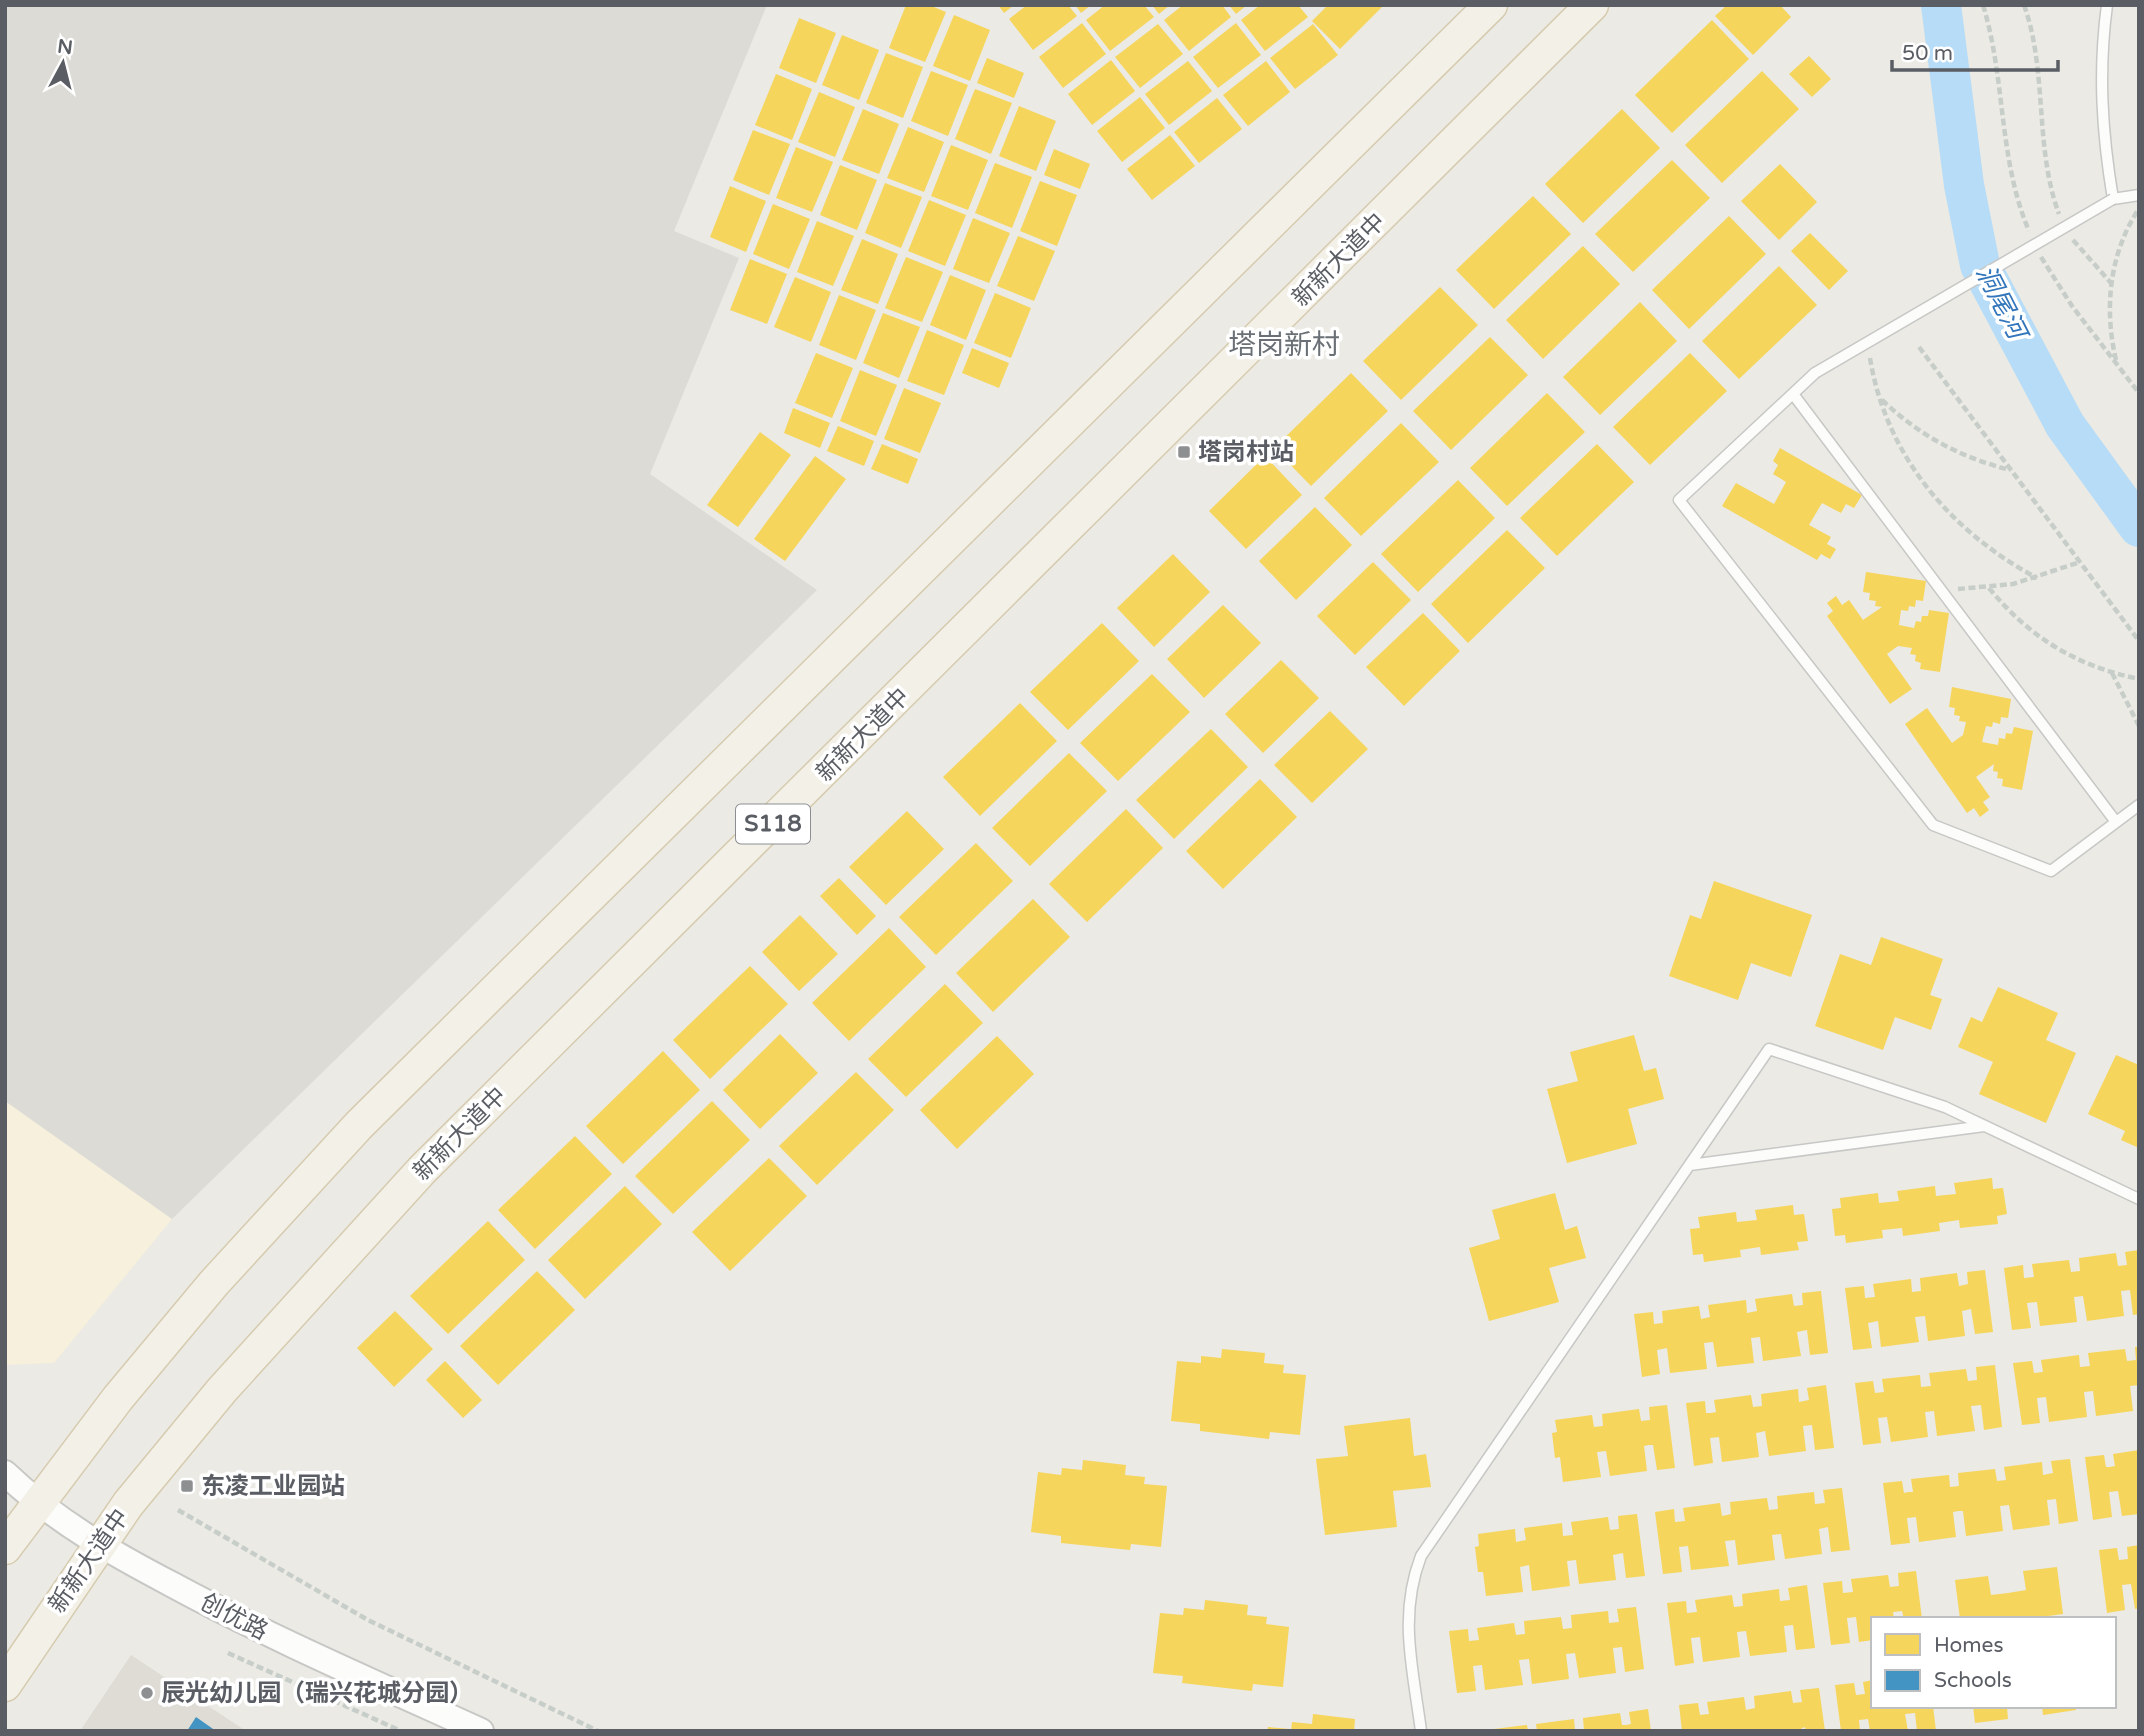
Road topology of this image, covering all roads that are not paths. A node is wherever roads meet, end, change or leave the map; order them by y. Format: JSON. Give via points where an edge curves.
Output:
{"nodes":[{"id":1,"x":1492,"y":5,"type":"edge"},
{"id":2,"x":1592,"y":5,"type":"edge"},
{"id":3,"x":2107,"y":5,"type":"edge"},
{"id":4,"x":2139,"y":195,"type":"edge"},
{"id":5,"x":2113,"y":199,"type":"junction"},
{"id":6,"x":1793,"y":394,"type":"junction"},
{"id":7,"x":2134,"y":808,"type":"edge"},
{"id":8,"x":2116,"y":821,"type":"junction"},
{"id":9,"x":1986,"y":1126,"type":"junction"},
{"id":10,"x":1690,"y":1165,"type":"junction"},
{"id":11,"x":2139,"y":1199,"type":"edge"},
{"id":12,"x":5,"y":1473,"type":"edge"},
{"id":13,"x":37,"y":1504,"type":"junction"},
{"id":14,"x":99,"y":1546,"type":"junction"},
{"id":15,"x":5,"y":1548,"type":"edge"},
{"id":16,"x":5,"y":1685,"type":"edge"},
{"id":17,"x":481,"y":1731,"type":"edge"},
{"id":18,"x":1421,"y":1731,"type":"edge"}],
"edges":[{"from":1,"to":13,"type":"main road","via":[[359,1125],[214,1283]]},
{"from":2,"to":14,"type":"main road","name":"新新大道中","number":"S118","via":[[422,1170],[222,1390]]},
{"from":3,"to":5,"type":"lane","via":[[2100,80],[2103,140]]},
{"from":4,"to":5,"type":"lane"},
{"from":5,"to":6,"type":"lane","bridge":true,"via":[[1815,373]]},
{"from":6,"to":8,"type":"lane"},
{"from":6,"to":8,"type":"lane","via":[[1679,500],[1933,825],[2050,871]]},
{"from":7,"to":8,"type":"lane"},
{"from":9,"to":10,"type":"lane"},
{"from":9,"to":10,"type":"lane","via":[[1945,1107],[1769,1049]]},
{"from":9,"to":11,"type":"lane"},
{"from":10,"to":18,"type":"lane","via":[[1421,1556],[1410,1584],[1406,1614]]},
{"from":12,"to":13,"type":"street","name":"创优路"},
{"from":13,"to":14,"type":"street","name":"创优路"},
{"from":13,"to":15,"type":"main road"},
{"from":14,"to":16,"type":"main road","name":"新新大道中","number":"S118"},
{"from":14,"to":17,"type":"street","name":"创优路","via":[[243,1623]]}]}
